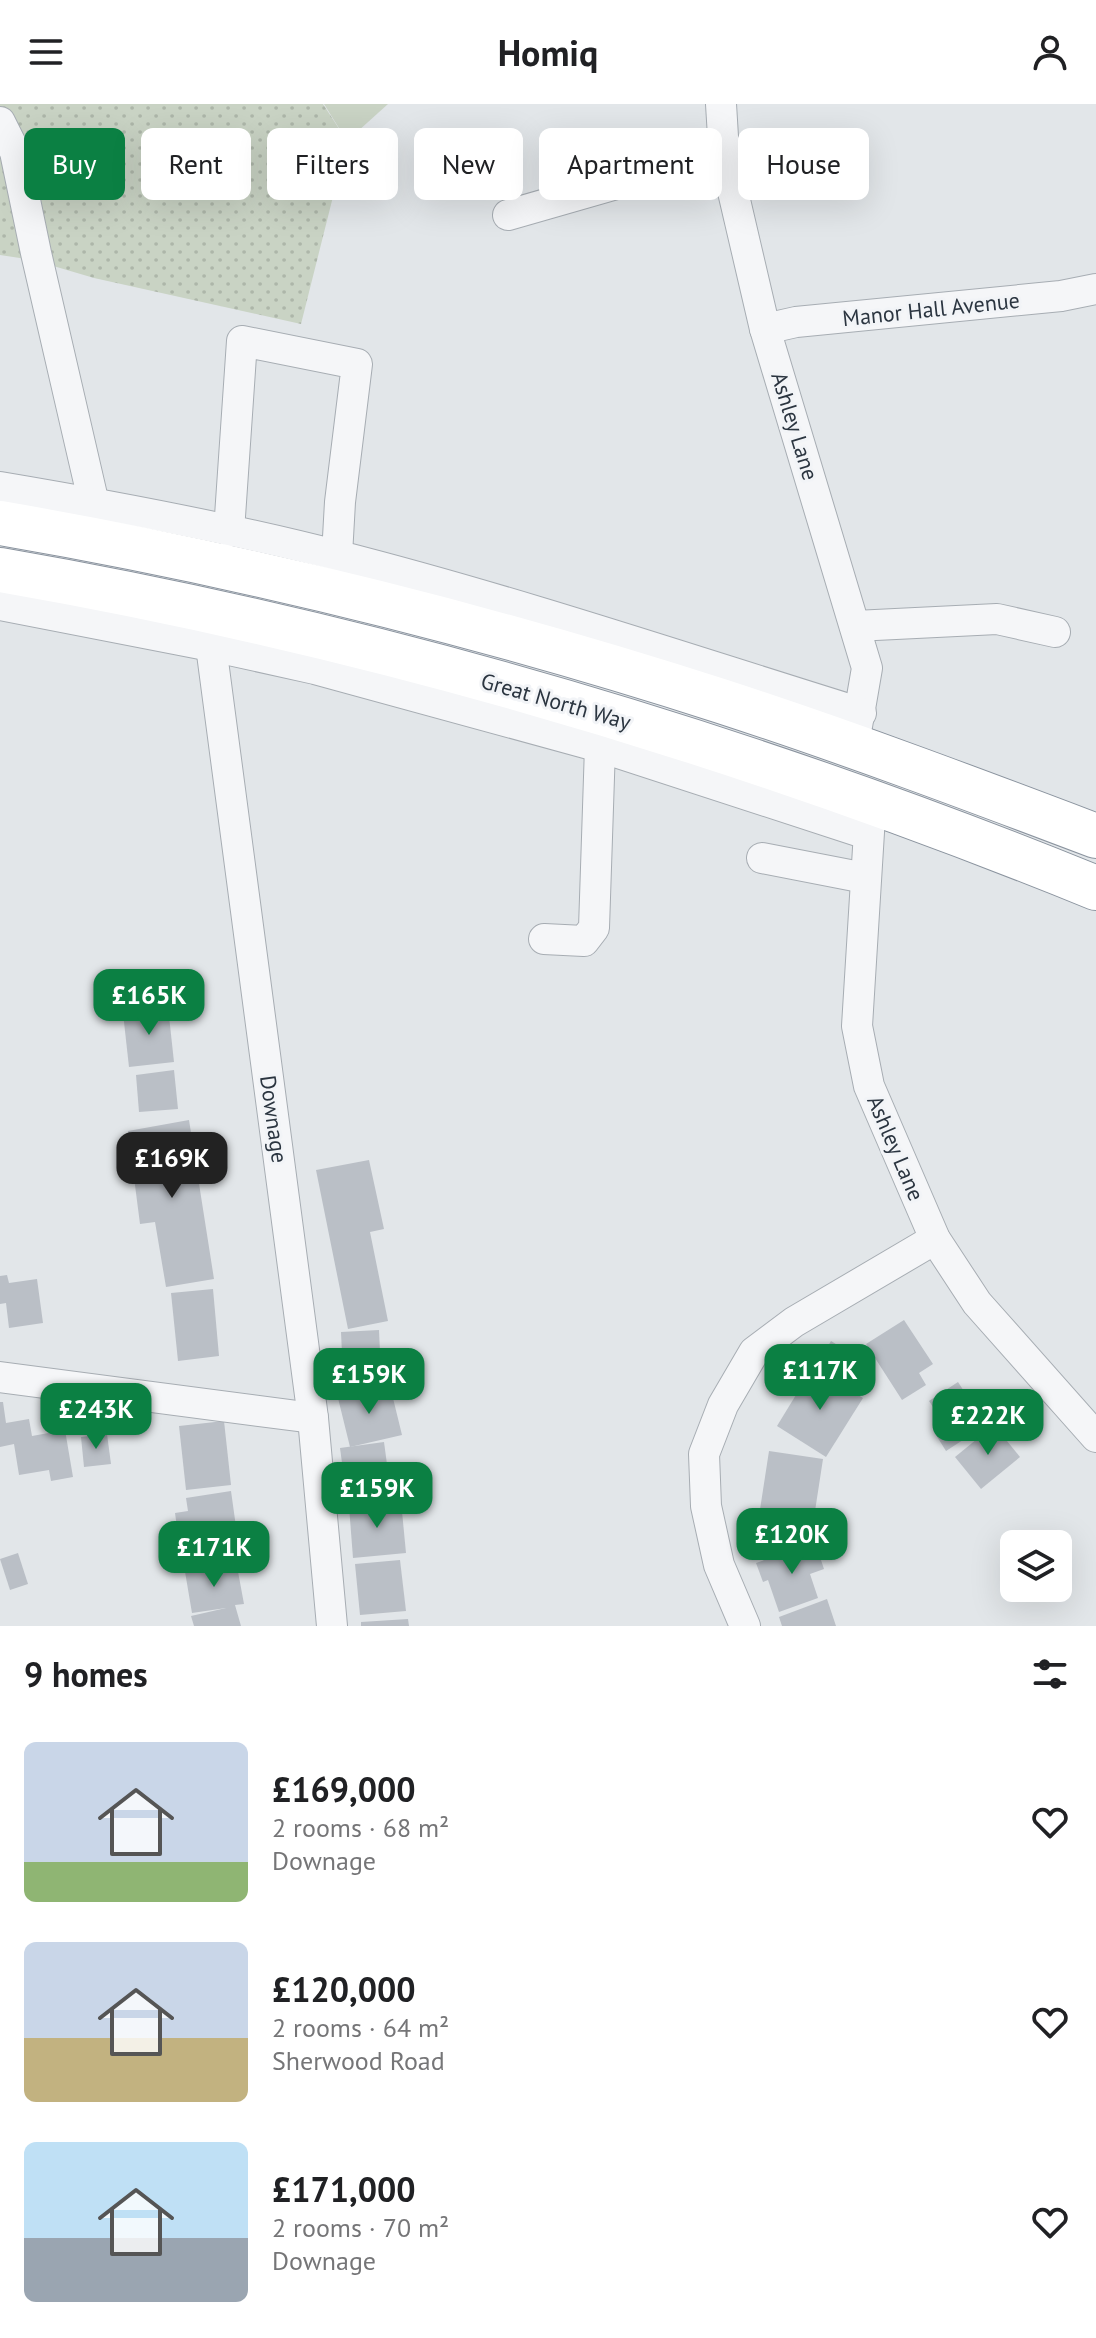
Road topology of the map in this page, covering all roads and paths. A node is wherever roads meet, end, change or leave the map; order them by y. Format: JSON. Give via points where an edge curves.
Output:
{"nodes":[{"id":1,"x":721,"y":104,"type":"edge"},
{"id":2,"x":0,"y":122,"type":"edge"},
{"id":3,"x":724,"y":153,"type":"junction"},
{"id":4,"x":508,"y":215,"type":"dead end"},
{"id":5,"x":1096,"y":289,"type":"edge"},
{"id":6,"x":765,"y":329,"type":"junction"},
{"id":7,"x":0,"y":487,"type":"edge"},
{"id":8,"x":94,"y":504,"type":"junction"},
{"id":9,"x":0,"y":523,"type":"edge"},
{"id":10,"x":229,"y":531,"type":"junction"},
{"id":11,"x":337,"y":555,"type":"junction"},
{"id":12,"x":0,"y":570,"type":"edge"},
{"id":13,"x":0,"y":605,"type":"edge"},
{"id":14,"x":855,"y":626,"type":"junction"},
{"id":15,"x":211,"y":629,"type":"junction"},
{"id":16,"x":1055,"y":632,"type":"dead end"},
{"id":17,"x":857,"y":729,"type":"junction"},
{"id":18,"x":600,"y":747,"type":"junction"},
{"id":19,"x":870,"y":818,"type":"junction"},
{"id":20,"x":1096,"y":836,"type":"edge"},
{"id":21,"x":762,"y":858,"type":"dead end"},
{"id":22,"x":865,"y":878,"type":"junction"},
{"id":23,"x":1096,"y":888,"type":"edge"},
{"id":24,"x":544,"y":939,"type":"dead end"},
{"id":25,"x":935,"y":1239,"type":"junction"},
{"id":26,"x":0,"y":1377,"type":"edge"},
{"id":27,"x":313,"y":1418,"type":"junction"},
{"id":28,"x":1096,"y":1437,"type":"edge"},
{"id":29,"x":332,"y":1626,"type":"edge"},
{"id":30,"x":745,"y":1626,"type":"edge"}],
"edges":[{"from":1,"to":3,"type":"street","name":"Ashley Lane"},
{"from":2,"to":8,"type":"street","via":[[15,152]]},
{"from":3,"to":4,"type":"street"},
{"from":3,"to":6,"type":"street","name":"Ashley Lane"},
{"from":5,"to":6,"type":"street","name":"Manor Hall Avenue"},
{"from":6,"to":14,"type":"street","name":"Ashley Lane"},
{"from":7,"to":8,"type":"street"},
{"from":8,"to":10,"type":"street"},
{"from":9,"to":17,"type":"highway","via":[[208,564],[486,631],[720,701]]},
{"from":10,"to":11,"type":"street"},
{"from":10,"to":11,"type":"street","via":[[242,341],[357,364]]},
{"from":11,"to":17,"type":"street","via":[[500,600]]},
{"from":12,"to":15,"type":"highway","name":"Great North Way","via":[[83,584]]},
{"from":13,"to":15,"type":"street","name":"Great North Way"},
{"from":14,"to":16,"type":"street","via":[[997,619]]},
{"from":14,"to":17,"type":"street","name":"Ashley Lane","via":[[867,668]]},
{"from":15,"to":18,"type":"street","name":"Great North Way","via":[[315,669]]},
{"from":15,"to":19,"type":"highway","name":"Great North Way","via":[[380,652],[570,704],[711,747]]},
{"from":15,"to":27,"type":"street","name":"Downage"},
{"from":17,"to":20,"type":"highway","via":[[951,780]]},
{"from":18,"to":19,"type":"street","name":"Great North Way"},
{"from":18,"to":24,"type":"street","via":[[594,928],[584,941]]},
{"from":19,"to":22,"type":"street","name":"Ashley Lane"},
{"from":19,"to":23,"type":"highway","name":"Great North Way"},
{"from":21,"to":22,"type":"street"},
{"from":22,"to":25,"type":"street","name":"Ashley Lane","via":[[857,1026],[869,1086]]},
{"from":25,"to":28,"type":"street","name":"Ashley Lane","via":[[977,1303]]},
{"from":25,"to":30,"type":"street","via":[[794,1322],[754,1352],[723,1405],[704,1454],[706,1506],[719,1565]]},
{"from":26,"to":27,"type":"street"},
{"from":27,"to":29,"type":"street","name":"Downage"}]}
